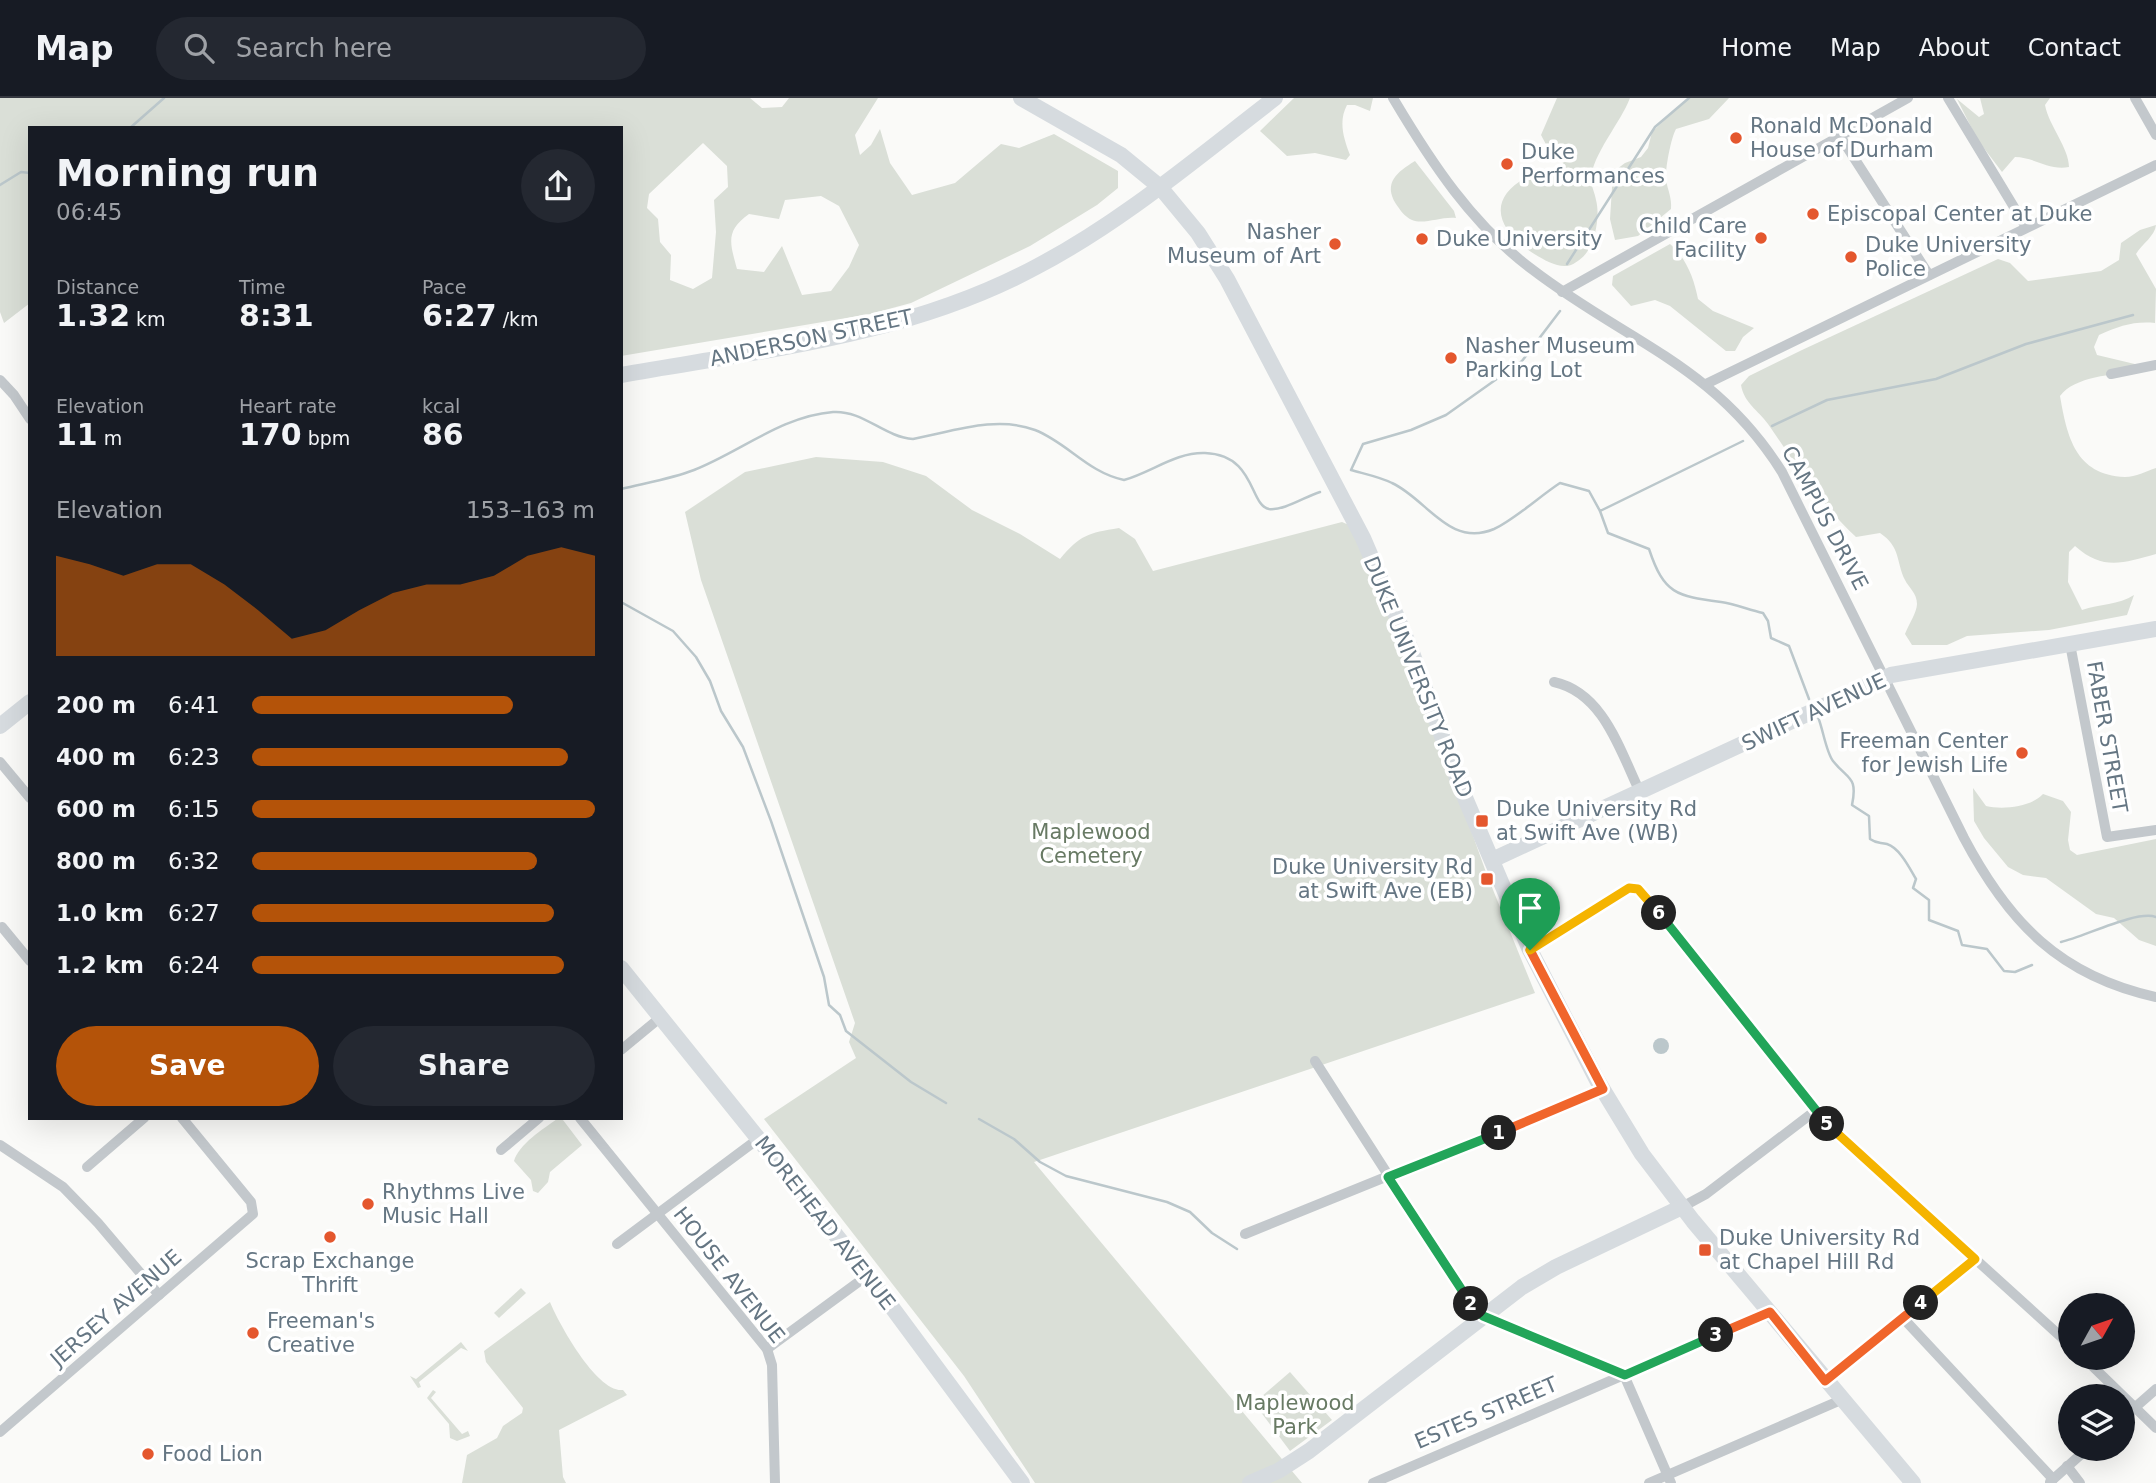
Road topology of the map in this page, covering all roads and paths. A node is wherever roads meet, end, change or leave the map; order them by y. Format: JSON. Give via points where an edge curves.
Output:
{"nodes":[{"id":1,"x":1021,"y":98,"type":"edge"},
{"id":2,"x":1275,"y":98,"type":"edge"},
{"id":3,"x":1393,"y":98,"type":"edge"},
{"id":4,"x":1908,"y":98,"type":"edge"},
{"id":5,"x":1948,"y":98,"type":"edge"},
{"id":6,"x":2136,"y":98,"type":"edge"},
{"id":7,"x":1840,"y":135,"type":"junction"},
{"id":8,"x":2156,"y":135,"type":"edge"},
{"id":9,"x":2156,"y":165,"type":"edge"},
{"id":10,"x":1160,"y":187,"type":"junction"},
{"id":11,"x":2025,"y":227,"type":"junction"},
{"id":12,"x":1929,"y":275,"type":"junction"},
{"id":13,"x":1562,"y":292,"type":"junction"},
{"id":14,"x":2156,"y":365,"type":"edge"},
{"id":15,"x":2111,"y":374,"type":"dead end"},
{"id":16,"x":623,"y":375,"type":"edge"},
{"id":17,"x":0,"y":380,"type":"edge"},
{"id":18,"x":1706,"y":384,"type":"junction"},
{"id":19,"x":28,"y":416,"type":"edge"},
{"id":20,"x":2156,"y":629,"type":"edge"},
{"id":21,"x":2070,"y":644,"type":"junction"},
{"id":22,"x":1884,"y":678,"type":"junction"},
{"id":23,"x":1554,"y":682,"type":"dead end"},
{"id":24,"x":28,"y":704,"type":"edge"},
{"id":25,"x":0,"y":726,"type":"edge"},
{"id":26,"x":0,"y":762,"type":"edge"},
{"id":27,"x":1640,"y":792,"type":"junction"},
{"id":28,"x":28,"y":796,"type":"edge"},
{"id":29,"x":2156,"y":830,"type":"edge"},
{"id":30,"x":1492,"y":860,"type":"junction"},
{"id":31,"x":2,"y":927,"type":"dead end"},
{"id":32,"x":1530,"y":950,"type":"junction"},
{"id":33,"x":28,"y":959,"type":"edge"},
{"id":34,"x":623,"y":970,"type":"edge"},
{"id":35,"x":2156,"y":998,"type":"edge"},
{"id":36,"x":661,"y":1017,"type":"junction"},
{"id":37,"x":623,"y":1048,"type":"edge"},
{"id":38,"x":1315,"y":1061,"type":"dead end"},
{"id":39,"x":1603,"y":1089,"type":"junction"},
{"id":40,"x":1815,"y":1111,"type":"junction"},
{"id":41,"x":142,"y":1120,"type":"edge"},
{"id":42,"x":184,"y":1120,"type":"edge"},
{"id":43,"x":538,"y":1120,"type":"edge"},
{"id":44,"x":582,"y":1120,"type":"edge"},
{"id":45,"x":758,"y":1139,"type":"junction"},
{"id":46,"x":0,"y":1145,"type":"edge"},
{"id":47,"x":500,"y":1150,"type":"dead end"},
{"id":48,"x":87,"y":1167,"type":"dead end"},
{"id":49,"x":1388,"y":1177,"type":"junction"},
{"id":50,"x":1682,"y":1207,"type":"junction"},
{"id":51,"x":657,"y":1214,"type":"junction"},
{"id":52,"x":1245,"y":1234,"type":"dead end"},
{"id":53,"x":617,"y":1244,"type":"dead end"},
{"id":54,"x":1975,"y":1259,"type":"junction"},
{"id":55,"x":868,"y":1275,"type":"junction"},
{"id":56,"x":159,"y":1295,"type":"junction"},
{"id":57,"x":1770,"y":1312,"type":"junction"},
{"id":58,"x":1483,"y":1316,"type":"junction"},
{"id":59,"x":1903,"y":1318,"type":"junction"},
{"id":60,"x":2058,"y":1334,"type":"edge"},
{"id":61,"x":767,"y":1349,"type":"junction"},
{"id":62,"x":2097,"y":1370,"type":"edge"},
{"id":63,"x":1625,"y":1375,"type":"junction"},
{"id":64,"x":1825,"y":1381,"type":"junction"},
{"id":65,"x":2156,"y":1389,"type":"edge"},
{"id":66,"x":1841,"y":1400,"type":"junction"},
{"id":67,"x":2136,"y":1407,"type":"junction"},
{"id":68,"x":2156,"y":1428,"type":"edge"},
{"id":69,"x":0,"y":1432,"type":"edge"},
{"id":70,"x":2073,"y":1461,"type":"edge"},
{"id":71,"x":2067,"y":1466,"type":"junction"},
{"id":72,"x":1670,"y":1479,"type":"edge"},
{"id":73,"x":2050,"y":1481,"type":"edge"},
{"id":74,"x":775,"y":1483,"type":"edge"},
{"id":75,"x":1022,"y":1483,"type":"edge"},
{"id":76,"x":1250,"y":1483,"type":"edge"},
{"id":77,"x":1373,"y":1483,"type":"edge"},
{"id":78,"x":1649,"y":1483,"type":"edge"},
{"id":79,"x":1913,"y":1483,"type":"edge"},
{"id":80,"x":2080,"y":1483,"type":"edge"}],
"edges":[{"from":1,"to":10,"type":"street","name":"DUKE UNIVERSITY ROAD","via":[[1101,141]]},
{"from":2,"to":10,"type":"street","name":"ANDERSON STREET"},
{"from":3,"to":13,"type":"street","name":"CAMPUS DRIVE","via":[[1469,210],[1511,253]]},
{"from":4,"to":7,"type":"street"},
{"from":5,"to":11,"type":"street"},
{"from":6,"to":8,"type":"street"},
{"from":7,"to":12,"type":"street"},
{"from":7,"to":13,"type":"street"},
{"from":9,"to":11,"type":"street"},
{"from":10,"to":16,"type":"street","name":"ANDERSON STREET","via":[[1034,269],[929,313],[835,338]]},
{"from":10,"to":30,"type":"street","name":"DUKE UNIVERSITY ROAD","via":[[1198,233],[1227,279],[1363,538]]},
{"from":11,"to":12,"type":"street"},
{"from":12,"to":18,"type":"street"},
{"from":13,"to":18,"type":"street","name":"CAMPUS DRIVE"},
{"from":14,"to":15,"type":"street"},
{"from":17,"to":19,"type":"street"},
{"from":18,"to":22,"type":"street","name":"CAMPUS DRIVE","via":[[1752,428],[1782,472]]},
{"from":20,"to":21,"type":"street","name":"SWIFT AVENUE"},
{"from":21,"to":22,"type":"street","name":"SWIFT AVENUE"},
{"from":21,"to":29,"type":"street","name":"FABER STREET","via":[[2107,837]]},
{"from":22,"to":27,"type":"street","name":"SWIFT AVENUE"},
{"from":22,"to":35,"type":"street","name":"CAMPUS DRIVE","via":[[1982,872],[2006,908],[2065,961],[2113,986]]},
{"from":23,"to":27,"type":"street","via":[[1569,685],[1595,706]]},
{"from":24,"to":25,"type":"street"},
{"from":26,"to":28,"type":"street"},
{"from":27,"to":30,"type":"street","name":"SWIFT AVENUE"},
{"from":30,"to":32,"type":"street","name":"DUKE UNIVERSITY ROAD"},
{"from":31,"to":33,"type":"street"},
{"from":32,"to":39,"type":"street","name":"DUKE UNIVERSITY ROAD"},
{"from":32,"to":40,"type":"street","via":[[1629,888],[1638,889]]},
{"from":34,"to":36,"type":"street","name":"MOREHEAD AVENUE"},
{"from":36,"to":37,"type":"street"},
{"from":36,"to":45,"type":"street","name":"MOREHEAD AVENUE"},
{"from":38,"to":49,"type":"street"},
{"from":39,"to":49,"type":"street"},
{"from":39,"to":50,"type":"street","name":"DUKE UNIVERSITY ROAD","via":[[1642,1154]]},
{"from":40,"to":50,"type":"street","via":[[1706,1194]]},
{"from":40,"to":54,"type":"street"},
{"from":41,"to":48,"type":"street"},
{"from":42,"to":56,"type":"street","name":"JERSEY AVENUE","via":[[254,1210]]},
{"from":43,"to":47,"type":"street"},
{"from":44,"to":51,"type":"street","name":"HOUSE AVENUE"},
{"from":45,"to":51,"type":"street"},
{"from":45,"to":55,"type":"street","name":"MOREHEAD AVENUE"},
{"from":46,"to":56,"type":"street","via":[[63,1187]]},
{"from":49,"to":52,"type":"street"},
{"from":49,"to":58,"type":"street"},
{"from":50,"to":57,"type":"street","name":"DUKE UNIVERSITY ROAD"},
{"from":50,"to":58,"type":"street","via":[[1548,1271]]},
{"from":51,"to":53,"type":"street"},
{"from":51,"to":61,"type":"street","name":"HOUSE AVENUE"},
{"from":54,"to":59,"type":"street"},
{"from":54,"to":60,"type":"street"},
{"from":55,"to":61,"type":"street"},
{"from":55,"to":75,"type":"street","name":"MOREHEAD AVENUE"},
{"from":56,"to":69,"type":"street","name":"JERSEY AVENUE"},
{"from":57,"to":63,"type":"street","name":"ESTES STREET"},
{"from":57,"to":64,"type":"street","name":"DUKE UNIVERSITY ROAD"},
{"from":58,"to":63,"type":"street"},
{"from":58,"to":76,"type":"street","via":[[1309,1451]]},
{"from":59,"to":64,"type":"street"},
{"from":59,"to":73,"type":"street"},
{"from":61,"to":74,"type":"street","name":"HOUSE AVENUE","via":[[772,1365]]},
{"from":62,"to":67,"type":"street"},
{"from":63,"to":72,"type":"street"},
{"from":63,"to":77,"type":"street","name":"ESTES STREET"},
{"from":64,"to":66,"type":"street","name":"DUKE UNIVERSITY ROAD"},
{"from":65,"to":67,"type":"street"},
{"from":66,"to":72,"type":"street"},
{"from":66,"to":79,"type":"street","name":"DUKE UNIVERSITY ROAD"},
{"from":67,"to":68,"type":"street"},
{"from":70,"to":71,"type":"street"},
{"from":71,"to":73,"type":"street"},
{"from":71,"to":80,"type":"street"},
{"from":72,"to":78,"type":"street"}]}
